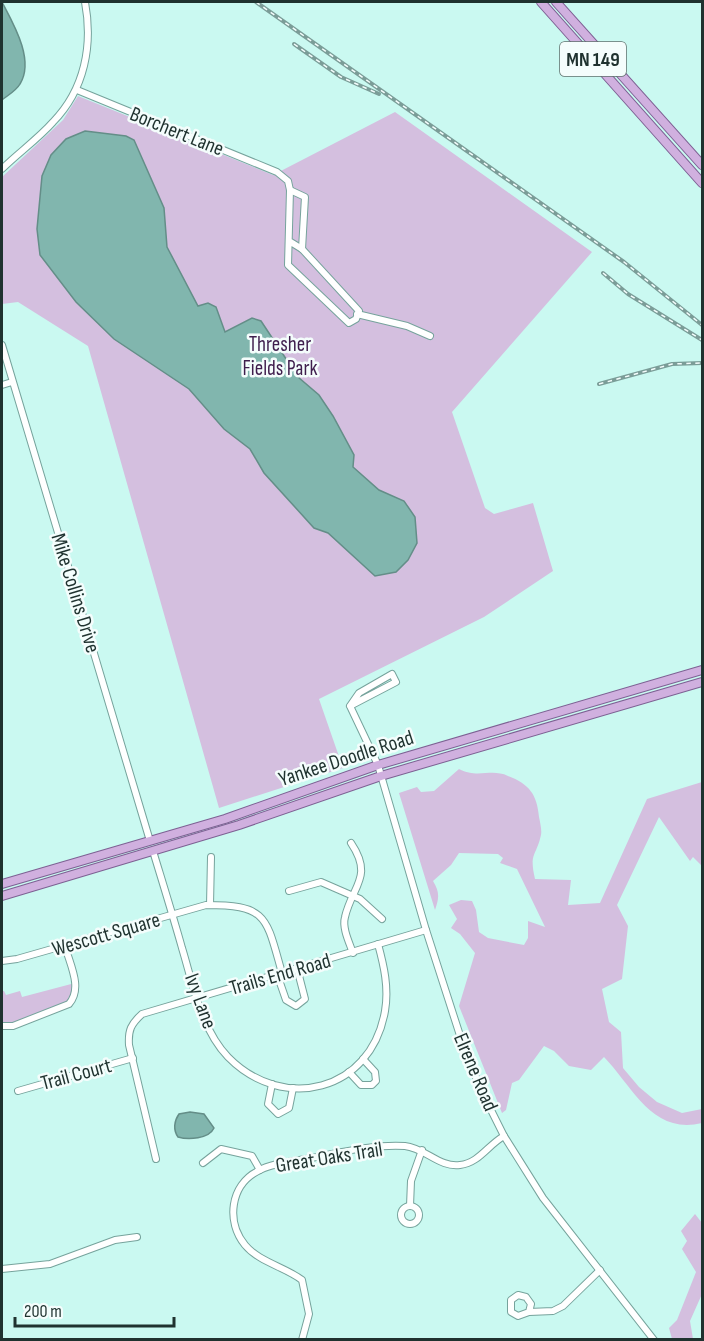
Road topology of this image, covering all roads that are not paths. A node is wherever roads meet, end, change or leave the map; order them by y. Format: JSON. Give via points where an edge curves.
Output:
{"nodes":[{"id":1,"x":85,"y":2,"type":"edge"},
{"id":2,"x":541,"y":2,"type":"edge"},
{"id":3,"x":556,"y":2,"type":"edge"},
{"id":4,"x":76,"y":90,"type":"junction"},
{"id":5,"x":702,"y":165,"type":"edge"},
{"id":6,"x":2,"y":169,"type":"edge"},
{"id":7,"x":702,"y":183,"type":"edge"},
{"id":8,"x":290,"y":190,"type":"junction"},
{"id":9,"x":290,"y":241,"type":"junction"},
{"id":10,"x":302,"y":249,"type":"junction"},
{"id":11,"x":357,"y":314,"type":"junction"},
{"id":12,"x":430,"y":336,"type":"dead end"},
{"id":13,"x":2,"y":345,"type":"edge"},
{"id":14,"x":12,"y":382,"type":"junction"},
{"id":15,"x":2,"y":385,"type":"edge"},
{"id":16,"x":702,"y":670,"type":"edge"},
{"id":17,"x":702,"y":680,"type":"edge"},
{"id":18,"x":350,"y":706,"type":"junction"},
{"id":19,"x":378,"y":765,"type":"junction"},
{"id":20,"x":381,"y":776,"type":"junction"},
{"id":21,"x":225,"y":819,"type":"junction"},
{"id":22,"x":150,"y":841,"type":"junction"},
{"id":23,"x":351,"y":843,"type":"dead end"},
{"id":24,"x":153,"y":851,"type":"junction"},
{"id":25,"x":211,"y":857,"type":"dead end"},
{"id":26,"x":53,"y":881,"type":"junction"},
{"id":27,"x":2,"y":884,"type":"edge"},
{"id":28,"x":289,"y":891,"type":"dead end"},
{"id":29,"x":2,"y":896,"type":"edge"},
{"id":30,"x":354,"y":897,"type":"junction"},
{"id":31,"x":210,"y":905,"type":"junction"},
{"id":32,"x":172,"y":914,"type":"junction"},
{"id":33,"x":382,"y":919,"type":"dead end"},
{"id":34,"x":426,"y":930,"type":"junction"},
{"id":35,"x":378,"y":944,"type":"junction"},
{"id":36,"x":65,"y":946,"type":"junction"},
{"id":37,"x":353,"y":953,"type":"junction"},
{"id":38,"x":2,"y":961,"type":"edge"},
{"id":39,"x":297,"y":968,"type":"junction"},
{"id":40,"x":280,"y":973,"type":"junction"},
{"id":41,"x":197,"y":998,"type":"junction"},
{"id":42,"x":2,"y":1026,"type":"edge"},
{"id":43,"x":133,"y":1058,"type":"junction"},
{"id":44,"x":363,"y":1059,"type":"junction"},
{"id":45,"x":349,"y":1072,"type":"junction"},
{"id":46,"x":272,"y":1084,"type":"junction"},
{"id":47,"x":293,"y":1088,"type":"junction"},
{"id":48,"x":18,"y":1091,"type":"dead end"},
{"id":49,"x":504,"y":1136,"type":"junction"},
{"id":50,"x":422,"y":1150,"type":"junction"},
{"id":51,"x":156,"y":1159,"type":"dead end"},
{"id":52,"x":203,"y":1163,"type":"dead end"},
{"id":53,"x":260,"y":1170,"type":"junction"},
{"id":54,"x":410,"y":1206,"type":"dead end"},
{"id":55,"x":137,"y":1237,"type":"dead end"},
{"id":56,"x":2,"y":1269,"type":"edge"},
{"id":57,"x":600,"y":1270,"type":"junction"},
{"id":58,"x":529,"y":1312,"type":"dead end"},
{"id":59,"x":302,"y":1340,"type":"edge"},
{"id":60,"x":654,"y":1340,"type":"edge"}],
"edges":[{"from":1,"to":4,"type":"street","via":[[89,26],[87,58]]},
{"from":2,"to":7,"type":"main road","number":"MN 149"},
{"from":3,"to":5,"type":"main road","number":"MN 149"},
{"from":4,"to":6,"type":"street","via":[[54,122]]},
{"from":4,"to":8,"type":"street","name":"Borchert Lane","via":[[277,172],[288,181]]},
{"from":8,"to":9,"type":"street"},
{"from":8,"to":10,"type":"street","via":[[305,197]]},
{"from":9,"to":10,"type":"street"},
{"from":9,"to":11,"type":"street","via":[[288,265],[349,323]]},
{"from":10,"to":11,"type":"street","via":[[359,311]]},
{"from":11,"to":12,"type":"street"},
{"from":13,"to":14,"type":"street","name":"Mike Collins Drive"},
{"from":14,"to":15,"type":"street"},
{"from":14,"to":22,"type":"street","name":"Mike Collins Drive"},
{"from":16,"to":19,"type":"main road","name":"Yankee Doodle Road"},
{"from":17,"to":20,"type":"main road","name":"Yankee Doodle Road"},
{"from":18,"to":18,"type":"street","via":[[396,682],[392,674],[359,693]]},
{"from":18,"to":19,"type":"street","name":"Elrene Road"},
{"from":19,"to":20,"type":"street","name":"Elrene Road"},
{"from":19,"to":21,"type":"main road","name":"Yankee Doodle Road"},
{"from":20,"to":24,"type":"main road","name":"Yankee Doodle Road"},
{"from":20,"to":34,"type":"street","name":"Elrene Road"},
{"from":21,"to":22,"type":"main road","name":"Yankee Doodle Road"},
{"from":21,"to":24,"type":"main road","via":[[161,844]]},
{"from":22,"to":26,"type":"main road","via":[[140,850]]},
{"from":22,"to":27,"type":"main road","name":"Yankee Doodle Road"},
{"from":23,"to":30,"type":"street","via":[[362,866]]},
{"from":24,"to":26,"type":"main road","name":"Yankee Doodle Road"},
{"from":24,"to":32,"type":"street","name":"Ivy Lane"},
{"from":25,"to":31,"type":"street"},
{"from":26,"to":29,"type":"main road","name":"Yankee Doodle Road"},
{"from":28,"to":30,"type":"street","via":[[321,882]]},
{"from":30,"to":33,"type":"street"},
{"from":30,"to":37,"type":"street","via":[[345,917]]},
{"from":31,"to":32,"type":"street","name":"Wescott Square"},
{"from":31,"to":40,"type":"street","name":"Wescott Square","via":[[248,907],[262,916],[271,934]]},
{"from":32,"to":36,"type":"street","name":"Wescott Square"},
{"from":32,"to":41,"type":"street","name":"Ivy Lane"},
{"from":34,"to":35,"type":"street","name":"Trails End Road"},
{"from":34,"to":49,"type":"street","name":"Elrene Road","via":[[465,1051]]},
{"from":35,"to":37,"type":"street","name":"Trails End Road"},
{"from":35,"to":44,"type":"street","name":"Ivy Lane","via":[[387,978],[386,1010],[375,1042]]},
{"from":36,"to":38,"type":"street","name":"Wescott Square"},
{"from":36,"to":42,"type":"street","via":[[75,997],[69,1004],[13,1026]]},
{"from":37,"to":39,"type":"street","name":"Trails End Road"},
{"from":39,"to":40,"type":"street","name":"Trails End Road"},
{"from":39,"to":40,"type":"street","name":"Wescott Square","via":[[305,999],[296,1006],[286,1000]]},
{"from":40,"to":41,"type":"street","name":"Trails End Road"},
{"from":41,"to":43,"type":"street","name":"Trails End Road","via":[[142,1014],[128,1033]]},
{"from":41,"to":46,"type":"street","name":"Ivy Lane","via":[[209,1030],[228,1056],[253,1076]]},
{"from":43,"to":48,"type":"street","name":"Trail Court"},
{"from":43,"to":51,"type":"street","name":"Trails End Road"},
{"from":44,"to":45,"type":"street","name":"Ivy Lane"},
{"from":44,"to":45,"type":"street","via":[[375,1072],[372,1085],[361,1085]]},
{"from":45,"to":47,"type":"street","name":"Ivy Lane","via":[[324,1086]]},
{"from":46,"to":47,"type":"street","name":"Ivy Lane"},
{"from":46,"to":47,"type":"street","via":[[268,1104],[278,1114],[289,1108]]},
{"from":49,"to":50,"type":"street","name":"Great Oaks Trail","via":[[470,1164],[447,1164]]},
{"from":49,"to":57,"type":"street","name":"Elrene Road","via":[[543,1198]]},
{"from":50,"to":53,"type":"street","name":"Great Oaks Trail","via":[[405,1146],[361,1148]]},
{"from":50,"to":54,"type":"street","via":[[411,1181]]},
{"from":52,"to":53,"type":"street","via":[[221,1149],[252,1156]]},
{"from":53,"to":59,"type":"street","name":"Great Oaks Trail","via":[[248,1178],[236,1196],[235,1228],[258,1257],[290,1270],[302,1280],[309,1314]]},
{"from":55,"to":56,"type":"street","via":[[115,1240],[50,1264]]},
{"from":57,"to":58,"type":"street","via":[[562,1306],[553,1311]]},
{"from":57,"to":60,"type":"street","name":"Elrene Road"}]}
